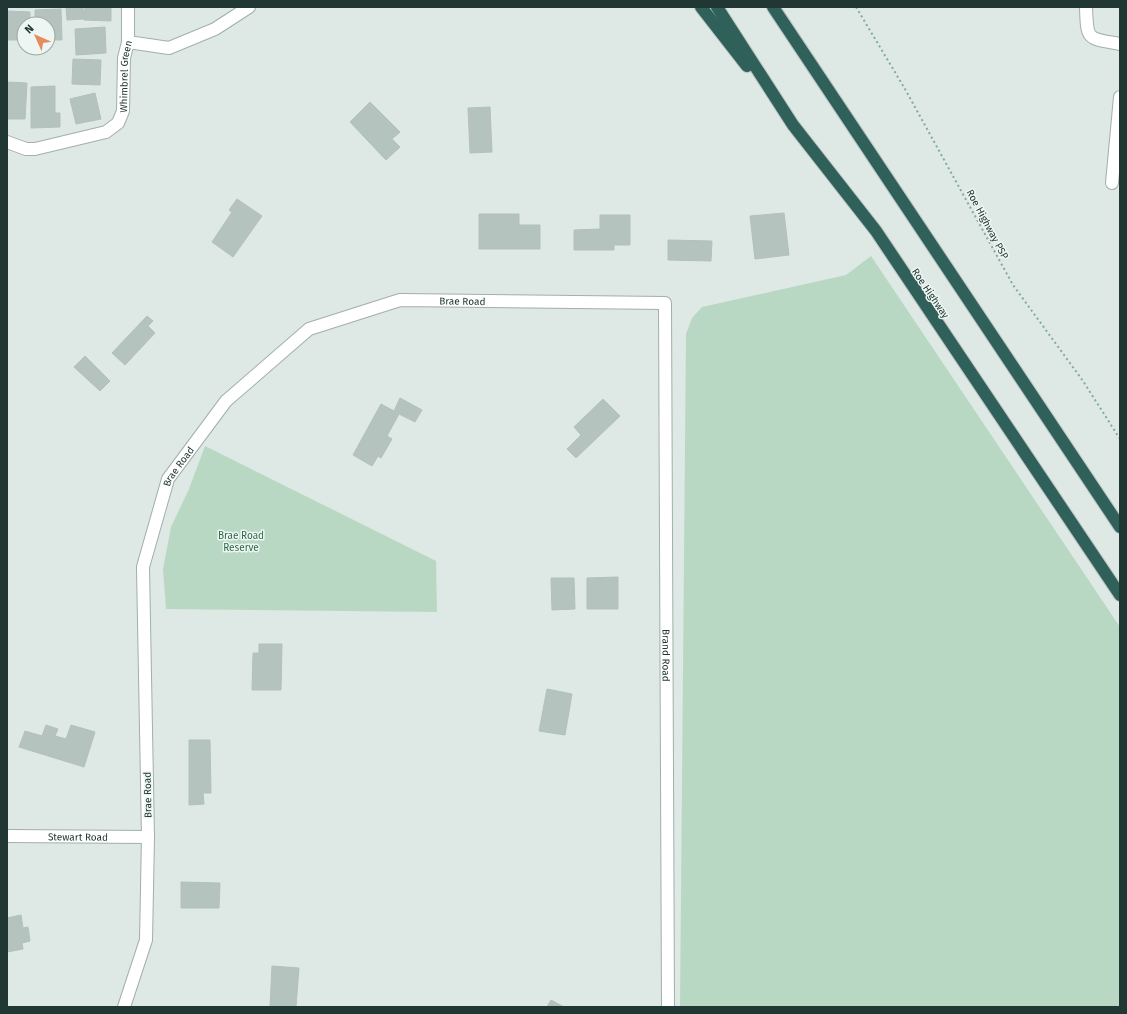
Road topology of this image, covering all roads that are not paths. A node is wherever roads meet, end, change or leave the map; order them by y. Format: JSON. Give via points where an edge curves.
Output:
{"nodes":[{"id":1,"x":128,"y":7,"type":"edge"},
{"id":2,"x":248,"y":7,"type":"edge"},
{"id":3,"x":701,"y":7,"type":"edge"},
{"id":4,"x":717,"y":7,"type":"edge"},
{"id":5,"x":773,"y":7,"type":"edge"},
{"id":6,"x":1086,"y":7,"type":"edge"},
{"id":7,"x":128,"y":42,"type":"junction"},
{"id":8,"x":1120,"y":44,"type":"edge"},
{"id":9,"x":1120,"y":96,"type":"edge"},
{"id":10,"x":793,"y":125,"type":"junction"},
{"id":11,"x":7,"y":142,"type":"edge"},
{"id":12,"x":1112,"y":182,"type":"dead end"},
{"id":13,"x":665,"y":303,"type":"joint"},
{"id":14,"x":1120,"y":527,"type":"edge"},
{"id":15,"x":1120,"y":595,"type":"edge"},
{"id":16,"x":7,"y":836,"type":"edge"},
{"id":17,"x":148,"y":837,"type":"junction"},
{"id":18,"x":124,"y":1007,"type":"edge"},
{"id":19,"x":668,"y":1007,"type":"edge"}],
"edges":[{"from":1,"to":7,"type":"street","name":"Whimbrel Green"},
{"from":2,"to":7,"type":"street","via":[[215,29],[169,48]]},
{"from":3,"to":10,"type":"highway"},
{"from":4,"to":10,"type":"highway","name":"Roe Highway"},
{"from":5,"to":14,"type":"highway"},
{"from":6,"to":8,"type":"street","via":[[1086,30],[1090,36],[1095,40]]},
{"from":7,"to":11,"type":"street","name":"Whimbrel Green","via":[[124,58],[123,112],[118,123],[112,128],[35,149],[26,149]]},
{"from":9,"to":12,"type":"street"},
{"from":10,"to":15,"type":"highway","name":"Roe Highway","via":[[876,231]]},
{"from":13,"to":17,"type":"street","name":"Brae Road","via":[[400,300],[310,329],[226,401],[168,479],[143,567]]},
{"from":13,"to":19,"type":"street","name":"Brand Road"},
{"from":16,"to":17,"type":"street","name":"Stewart Road"},
{"from":17,"to":18,"type":"street","name":"Brae Road","via":[[146,940]]}]}
